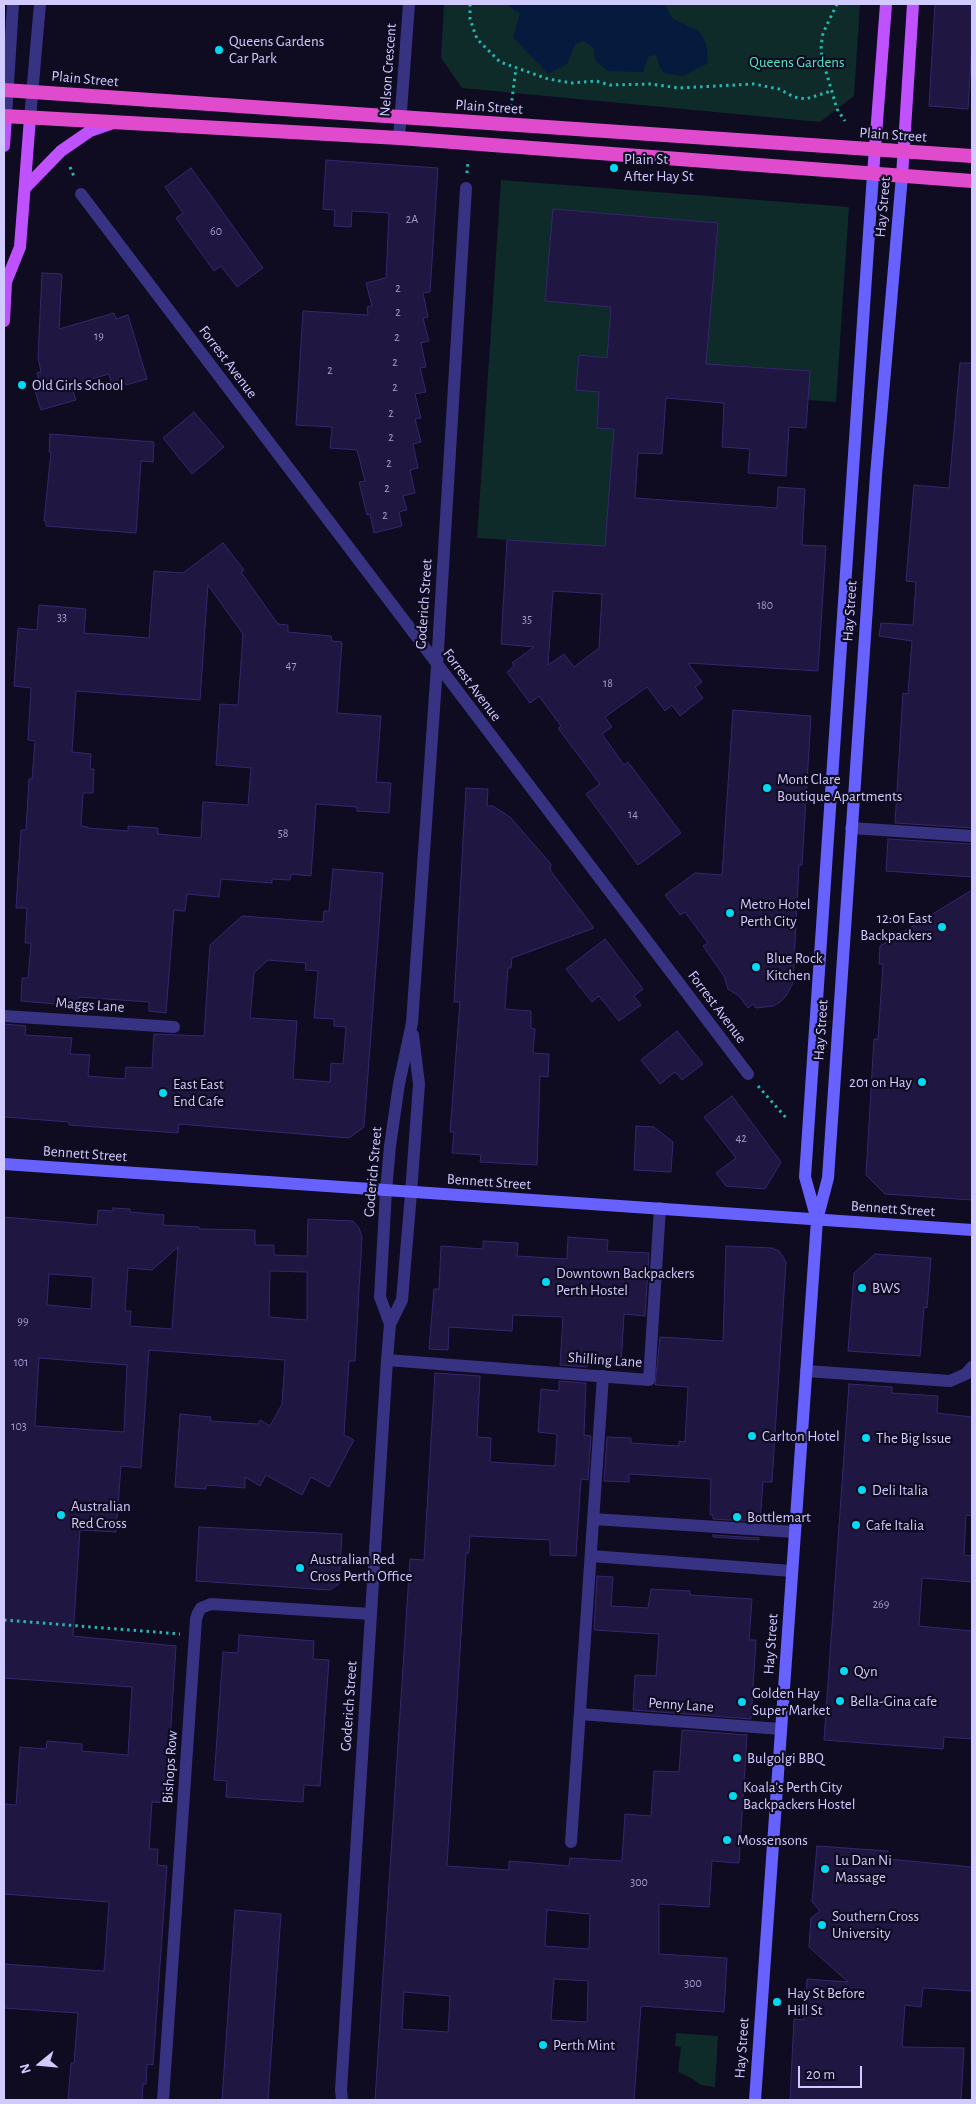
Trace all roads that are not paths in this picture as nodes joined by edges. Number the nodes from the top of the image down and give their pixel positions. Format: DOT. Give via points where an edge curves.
graph roads {
  1 [pos="13,4"];
  2 [pos="40,4"];
  3 [pos="409,4"];
  4 [pos="886,4"];
  5 [pos="913,4"];
  6 [pos="5,90"];
  7 [pos="32,91"];
  8 [pos="5,116"];
  9 [pos="401,117"];
  10 [pos="30,118"];
  11 [pos="116,122"];
  12 [pos="399,138"];
  13 [pos="4,146"];
  14 [pos="875,150"];
  15 [pos="904,152"];
  16 [pos="972,156"];
  17 [pos="872,174"];
  18 [pos="902,176"];
  19 [pos="972,181"];
  20 [pos="26,187"];
  21 [pos="466,188"];
  22 [pos="81,194"];
  23 [pos="5,278"];
  24 [pos="4,321"];
  25 [pos="437,666"];
  26 [pos="851,828"];
  27 [pos="972,836"];
  28 [pos="4,1016"];
  29 [pos="412,1023"];
  30 [pos="174,1027"];
  31 [pos="748,1074"];
  32 [pos="4,1164"];
  33 [pos="386,1191"];
  34 [pos="411,1192"];
  35 [pos="660,1208"];
  36 [pos="817,1220"];
  37 [pos="972,1230"];
  38 [pos="390,1324"];
  39 [pos="387,1360"];
  40 [pos="972,1367"];
  41 [pos="806,1371"];
  42 [pos="603,1376"];
  43 [pos="593,1519"];
  44 [pos="795,1532"];
  45 [pos="591,1556"];
  46 [pos="792,1571"];
  47 [pos="371,1614"];
  48 [pos="580,1714"];
  49 [pos="781,1729"];
  50 [pos="571,1842"];
  51 [pos="339,2097"];
  52 [pos="162,2100"];
  53 [pos="754,2100"];
  1 -- 6 [label="street"];
  2 -- 7 [label="street"];
  3 -- 9 [label="street, Nelson Crescent"];
  4 -- 14 [label="main road, Hay Street"];
  5 -- 15 [label="main road, Hay Street"];
  6 -- 7 [label="highway, Plain Street"];
  6 -- 8 [label="street"];
  7 -- 9 [label="highway, Plain Street"];
  7 -- 10 [label="street"];
  8 -- 10 [label="highway"];
  8 -- 13 [label="main road"];
  9 -- 12 [label="street, Nelson Crescent"];
  9 -- 14 [label="highway, Plain Street"];
  10 -- 11 [label="highway"];
  10 -- 20 [label="main road"];
  11 -- 12 [label="highway"];
  11 -- 20 [label="main road" via="90,131 61,151"];
  12 -- 17 [label="highway"];
  14 -- 15 [label="highway, Plain Street"];
  14 -- 17 [label="main road, Hay Street"];
  15 -- 16 [label="highway, Plain Street"];
  15 -- 18 [label="main road, Hay Street"];
  17 -- 18 [label="highway"];
  17 -- 36 [label="main road, Hay Street" via="805,1177"];
  18 -- 19 [label="highway"];
  18 -- 26 [label="main road, Hay Street"];
  20 -- 23 [label="main road" via="20,247"];
  21 -- 25 [label="street, Goderich Street"];
  22 -- 25 [label="street, Forrest Avenue"];
  23 -- 24 [label="main road"];
  25 -- 29 [label="street, Goderich Street"];
  25 -- 31 [label="street, Forrest Avenue"];
  26 -- 27 [label="street"];
  26 -- 36 [label="main road, Hay Street" via="828,1178"];
  28 -- 30 [label="street, Maggs Lane"];
  29 -- 33 [label="street, Goderich Street" via="394,1120"];
  29 -- 34 [label="street, Goderich Street" via="418,1084"];
  32 -- 33 [label="main road, Bennett Street"];
  33 -- 34 [label="main road, Bennett Street"];
  33 -- 38 [label="street, Goderich Street" via="380,1297"];
  34 -- 35 [label="main road, Bennett Street"];
  34 -- 38 [label="street, Goderich Street" via="402,1300"];
  35 -- 36 [label="main road, Bennett Street"];
  35 -- 42 [label="street, Shilling Lane" via="649,1380"];
  36 -- 37 [label="main road, Bennett Street"];
  36 -- 41 [label="main road, Hay Street"];
  38 -- 39 [label="street, Goderich Street"];
  39 -- 42 [label="street, Shilling Lane"];
  39 -- 47 [label="street, Goderich Street"];
  40 -- 41 [label="street" via="966,1374 950,1381"];
  41 -- 44 [label="main road, Hay Street"];
  42 -- 43 [label="street"];
  43 -- 44 [label="street"];
  43 -- 45 [label="street"];
  44 -- 46 [label="main road, Hay Street"];
  45 -- 46 [label="street"];
  45 -- 48 [label="street"];
  46 -- 49 [label="main road, Hay Street"];
  47 -- 51 [label="street, Goderich Street"];
  47 -- 52 [label="street, Bishops Row" via="211,1604 198,1613"];
  48 -- 49 [label="street, Penny Lane"];
  48 -- 50 [label="street"];
  49 -- 53 [label="main road, Hay Street"];
}
